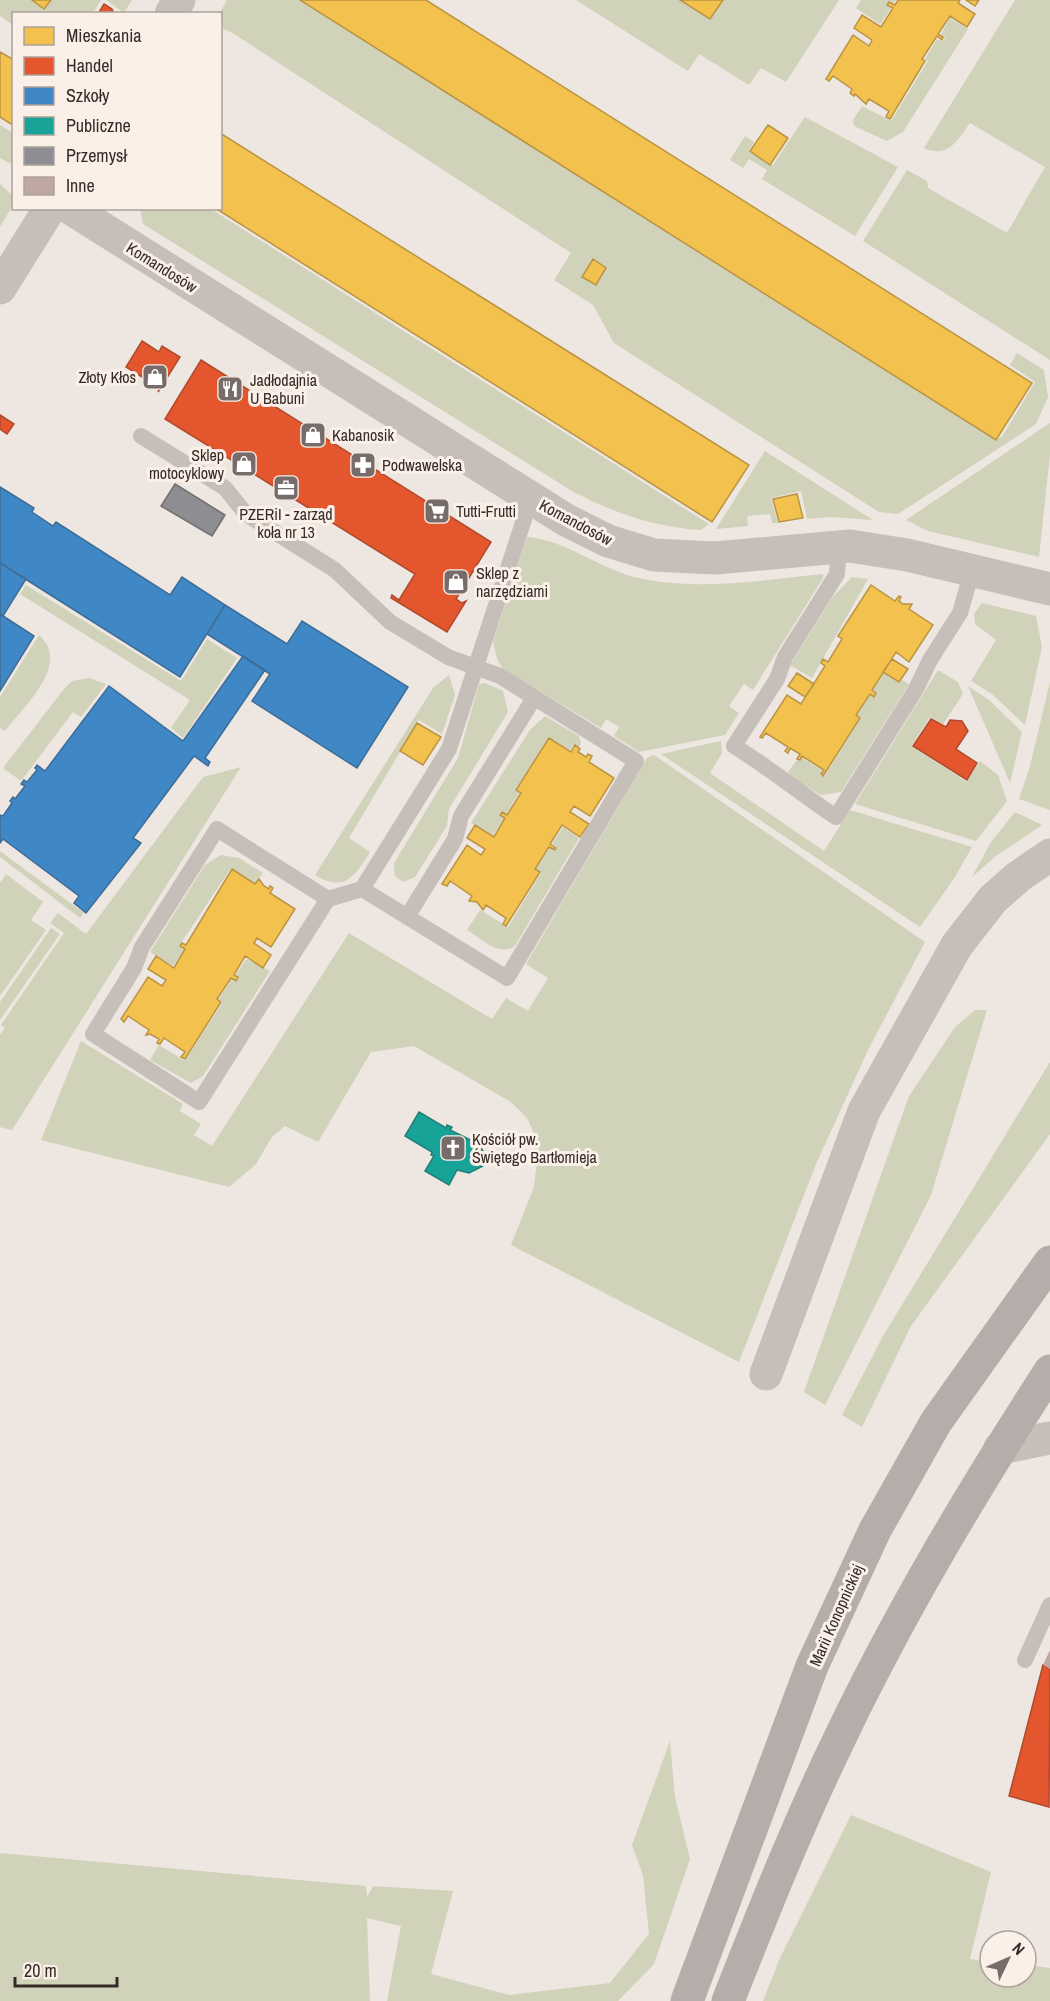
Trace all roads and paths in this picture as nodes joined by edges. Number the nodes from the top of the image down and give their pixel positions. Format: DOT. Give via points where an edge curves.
graph roads {
  1 [pos="49,210"];
  2 [pos="73,210"];
  3 [pos="0,288"];
  4 [pos="141,436"];
  5 [pos="531,498"];
  6 [pos="839,546"];
  7 [pos="972,571"];
  8 [pos="1050,589"];
  9 [pos="474,667"];
  10 [pos="534,698"];
  11 [pos="1050,855"];
  12 [pos="362,890"];
  13 [pos="328,899"];
  14 [pos="407,917"];
  15 [pos="1050,1262"];
  16 [pos="1050,1371"];
  17 [pos="766,1374"];
  18 [pos="1050,1437"];
  19 [pos="1000,1448"];
  20 [pos="1050,1605"];
  21 [pos="1025,1660"];
  22 [pos="687,2001"];
  23 [pos="728,2001"];
  1 -- 3 [label="street"];
  2 -- 5 [label="street, Komandosów"];
  4 -- 9 [label="lane" via="225,488 246,514 335,570 390,622 430,648"];
  5 -- 6 [label="street, Komandosów" via="608,541 654,555 715,558"];
  5 -- 9 [label="lane"];
  6 -- 7 [label="street, Komandosów" via="879,550"];
  6 -- 7 [label="lane" via="837,574 734,746 774,770 787,785 836,817 960,613"];
  7 -- 8 [label="street, Komandosów"];
  9 -- 10 [label="lane" via="500,676"];
  9 -- 12 [label="lane" via="446,755"];
  10 -- 14 [label="lane" via="461,816 456,838"];
  10 -- 14 [label="lane" via="636,761 507,978"];
  11 -- 17 [label="street" via="993,899 957,945 864,1111"];
  12 -- 13 [label="lane"];
  12 -- 14 [label="lane"];
  13 -- 13 [label="lane" via="199,1102 93,1034 134,968 142,947 217,829"];
  15 -- 22 [label="main road, Marii Konopnickiej" via="936,1422 875,1530 812,1666"];
  16 -- 19 [label="main road"];
  18 -- 19 [label="street"];
  19 -- 23 [label="main road" via="908,1605 837,1743"];
  20 -- 21 [label="lane"];
}
